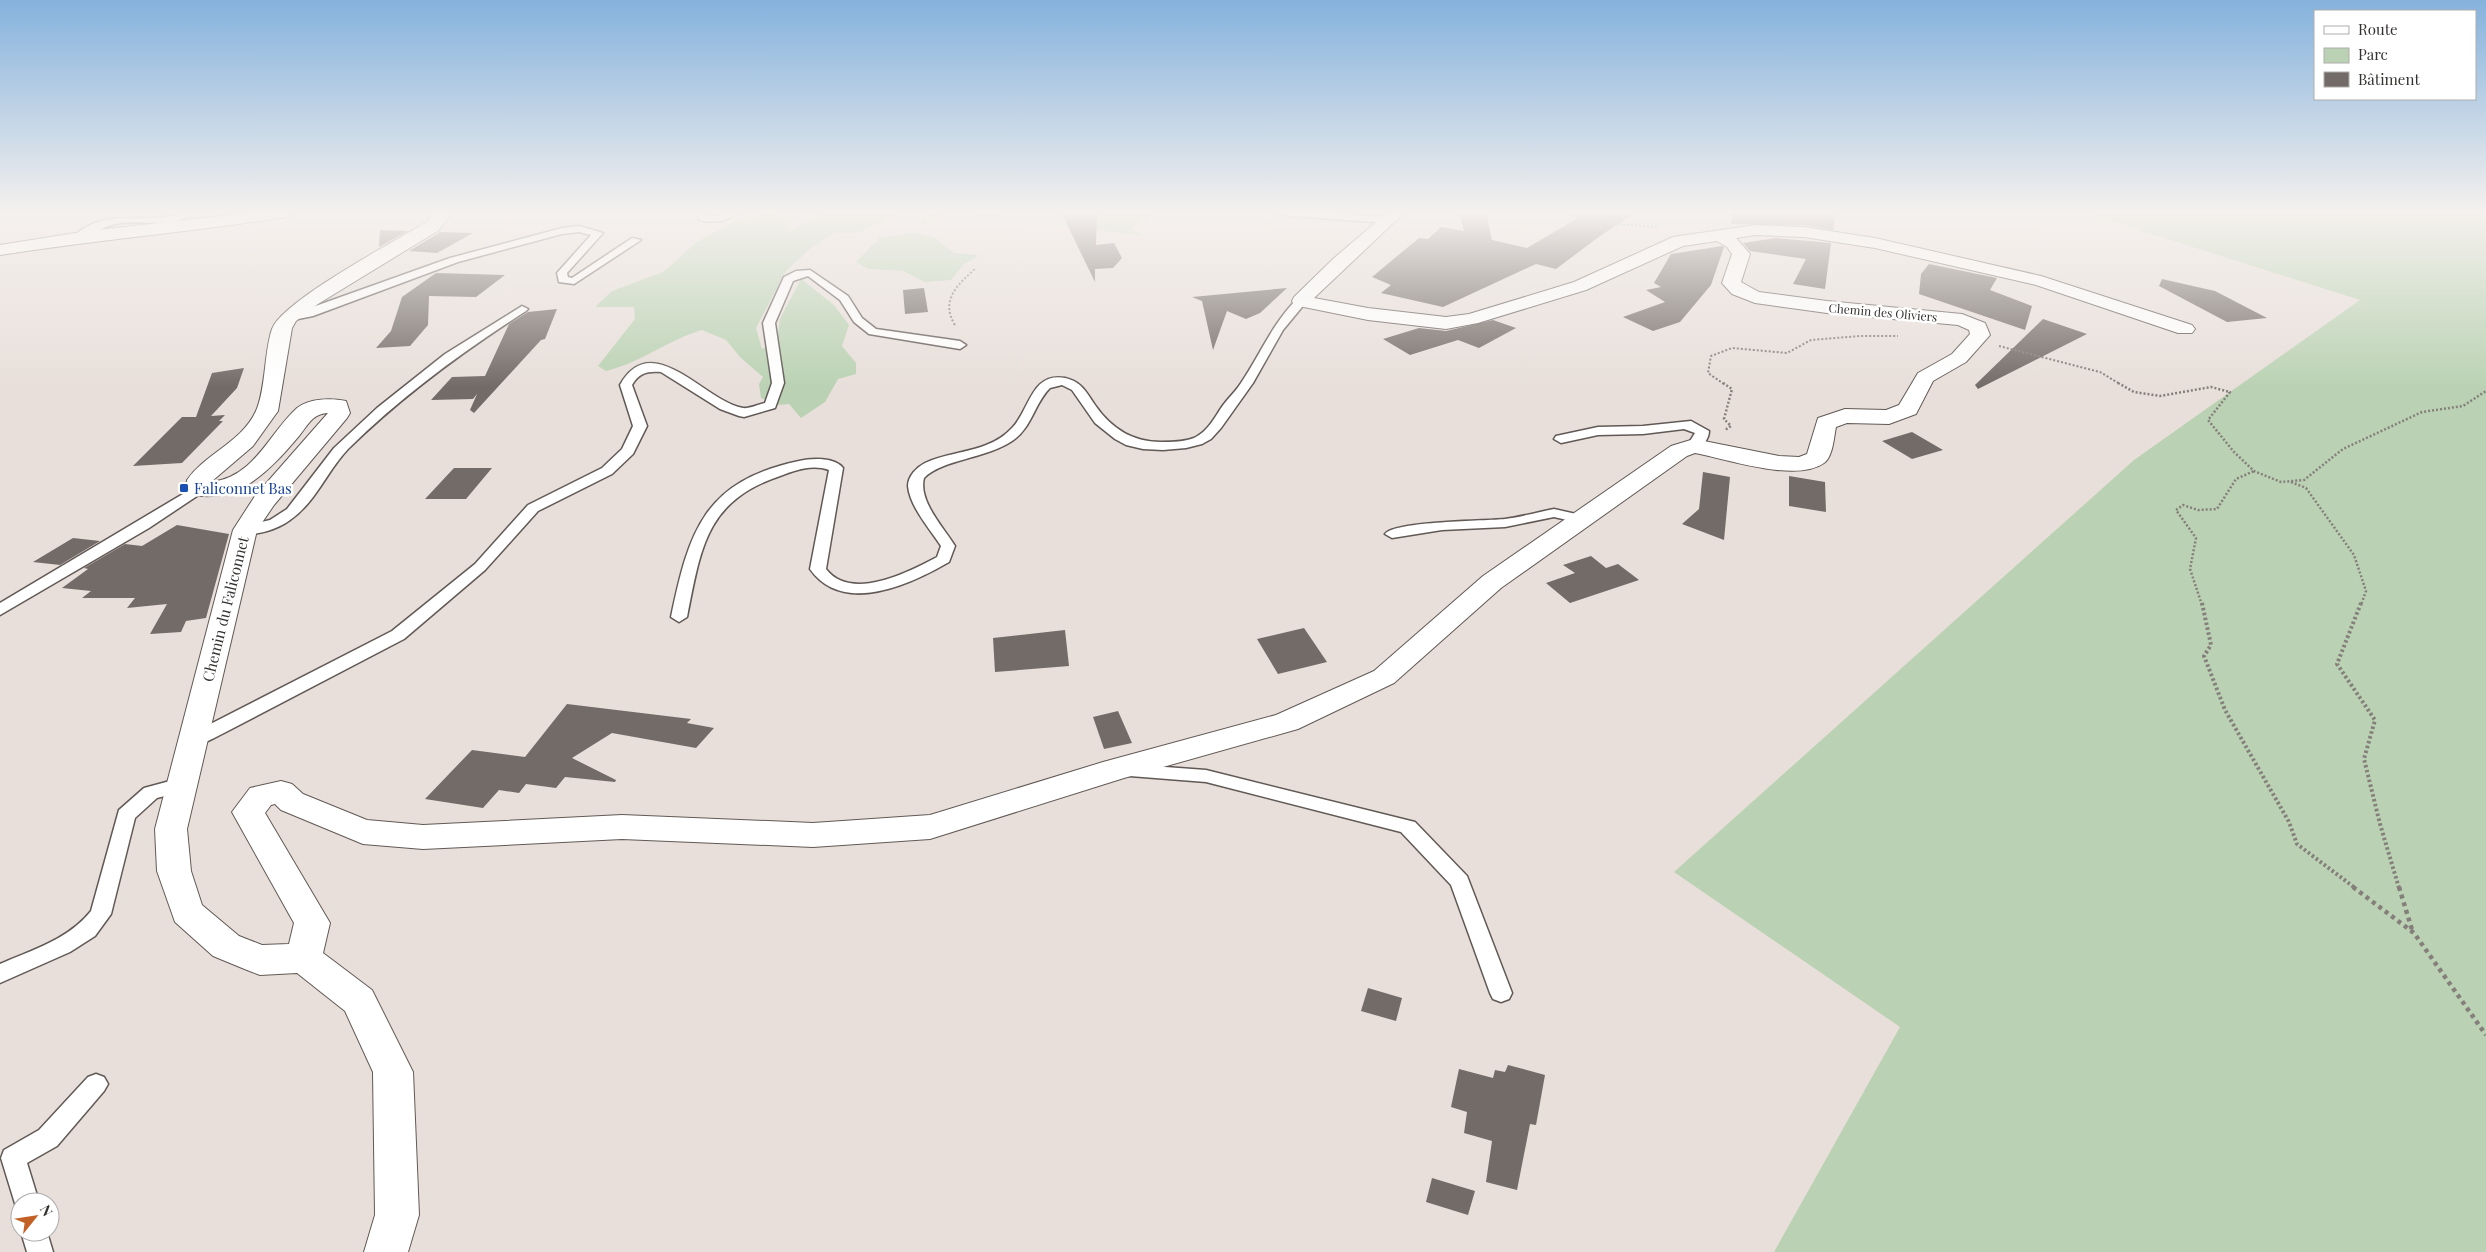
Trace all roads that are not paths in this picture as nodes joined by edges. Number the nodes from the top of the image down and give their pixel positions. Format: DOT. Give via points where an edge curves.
graph roads {
  1 [pos="360,270"];
  2 [pos="426,270"];
  3 [pos="564,270"];
  4 [pos="590,270"];
  5 [pos="1332,270"];
  6 [pos="1614,270"];
  7 [pos="1735,270"];
  8 [pos="1995,270"];
  9 [pos="1301,301"];
  10 [pos="522,309"];
  11 [pos="288,318"];
  12 [pos="2185,329"];
  13 [pos="960,345"];
  14 [pos="1562,439"];
  15 [pos="1701,447"];
  16 [pos="198,489"];
  17 [pos="1588,514"];
  18 [pos="245,530"];
  19 [pos="1392,534"];
  20 [pos="0,610"];
  21 [pos="679,617"];
  22 [pos="191,741"];
  23 [pos="1114,770"];
  24 [pos="181,785"];
  25 [pos="304,958"];
  26 [pos="0,974"];
  27 [pos="1501,994"];
  28 [pos="96,1084"];
  29 [pos="23,1192"];
  30 [pos="386,1252"];
  1 -- 11 [label="street"];
  2 -- 11 [label="lane" via="309,314"];
  3 -- 4 [label="lane" via="563,280 574,281"];
  5 -- 9 [label="street"];
  6 -- 9 [label="street" via="1580,286 1471,320 1436,322 1368,314"];
  7 -- 15 [label="street, Chemin des Oliviers" via="1731,283 1738,290 1755,297 1827,308 1962,320 1978,327 1980,335 1959,358 1925,377 1908,409 1889,416 1845,416 1826,423 1817,458 1802,464 1779,463"];
  8 -- 12 [label="street" via="2041,281"];
  9 -- 21 [label="lane" via="1286,314 1246,384 1216,427 1203,439 1189,444 1145,447 1127,442 1089,409 1077,387 1058,381 1048,383 1038,391 1018,430 997,444 920,472 915,481 916,494 948,546 944,559 898,583 863,588 843,586 827,580 818,569 836,468 810,463 791,467 733,492 713,510 705,525 687,577"];
  10 -- 18 [label="lane" via="428,371 380,412 338,452 295,510 284,519 269,526"];
  11 -- 16 [label="street" via="282,328 267,411 245,441 199,480"];
  13 -- 22 [label="lane" via="873,332 858,320 844,298 810,273 788,279 769,323 778,383 771,405 744,413 725,406 664,369 648,367 632,374 626,385 640,426 628,451 607,471 533,508 480,567 398,636"];
  14 -- 15 [label="lane" via="1598,431 1691,425 1702,431"];
  15 -- 17 [label="street" via="1679,451"];
  16 -- 18 [label="street, Chemin du Faliconnet" via="232,486 275,451 306,412 324,406 338,406 339,413 264,501"];
  16 -- 20 [label="lane" via="144,525"];
  17 -- 19 [label="lane" via="1554,513 1506,523 1442,526"];
  17 -- 23 [label="street" via="1492,582 1384,677 1288,722"];
  18 -- 22 [label="street, Chemin du Faliconnet"];
  22 -- 24 [label="street, Chemin du Faliconnet"];
  23 -- 25 [label="street" via="930,827 813,835 622,827 423,837 363,832 292,802 281,792 261,796 248,812 312,923"];
  23 -- 27 [label="lane" via="1206,776 1408,826 1460,881"];
  24 -- 25 [label="street, Chemin du Faliconnet" via="171,829 174,871 187,912 226,946 260,960"];
  24 -- 26 [label="lane" via="150,793 126,815 100,914 88,930 62,946"];
  25 -- 30 [label="street" via="358,1001 393,1072 397,1215"];
  28 -- 29 [label="lane" via="48,1138 13,1158"];
}
